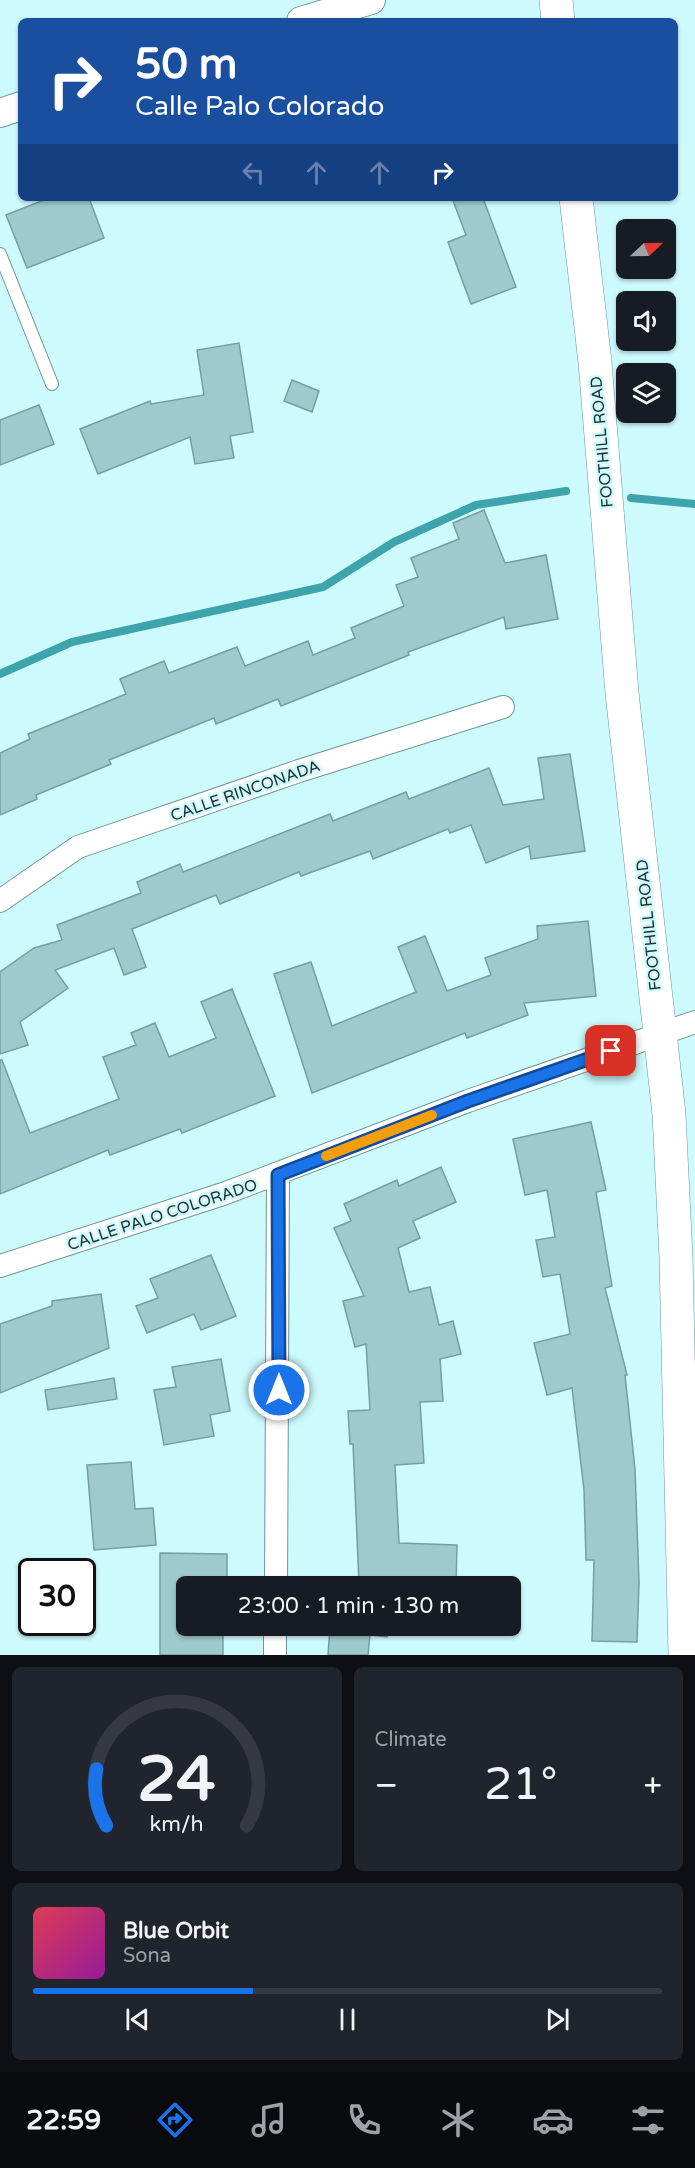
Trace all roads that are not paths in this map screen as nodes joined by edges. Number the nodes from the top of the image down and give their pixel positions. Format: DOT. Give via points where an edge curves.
graph roads {
  1 [pos="371,0"];
  2 [pos="556,0"];
  3 [pos="312,18"];
  4 [pos="558,18"];
  5 [pos="18,107"];
  6 [pos="0,113"];
  7 [pos="576,201"];
  8 [pos="0,254"];
  9 [pos="52,384"];
  10 [pos="503,707"];
  11 [pos="0,901"];
  12 [pos="695,1022"];
  13 [pos="661,1034"];
  14 [pos="278,1175"];
  15 [pos="0,1266"];
  16 [pos="276,1576"];
  17 [pos="275,1636"];
  18 [pos="275,1655"];
  19 [pos="685,1655"];
  1 -- 3 [label="street"];
  2 -- 4 [label="main road"];
  5 -- 6 [label="street"];
  7 -- 13 [label="main road, FOOTHILL ROAD" via="595,362 622,693"];
  8 -- 9 [label="lane"];
  10 -- 11 [label="street, CALLE RINCONADA" via="299,771 78,848"];
  12 -- 13 [label="street, CALLE PALO COLORADO"];
  13 -- 14 [label="street, CALLE PALO COLORADO" via="468,1101"];
  13 -- 19 [label="main road, FOOTHILL ROAD" via="674,1179"];
  14 -- 15 [label="street, CALLE PALO COLORADO"];
  14 -- 16 [label="street"];
  17 -- 18 [label="street"];
}
